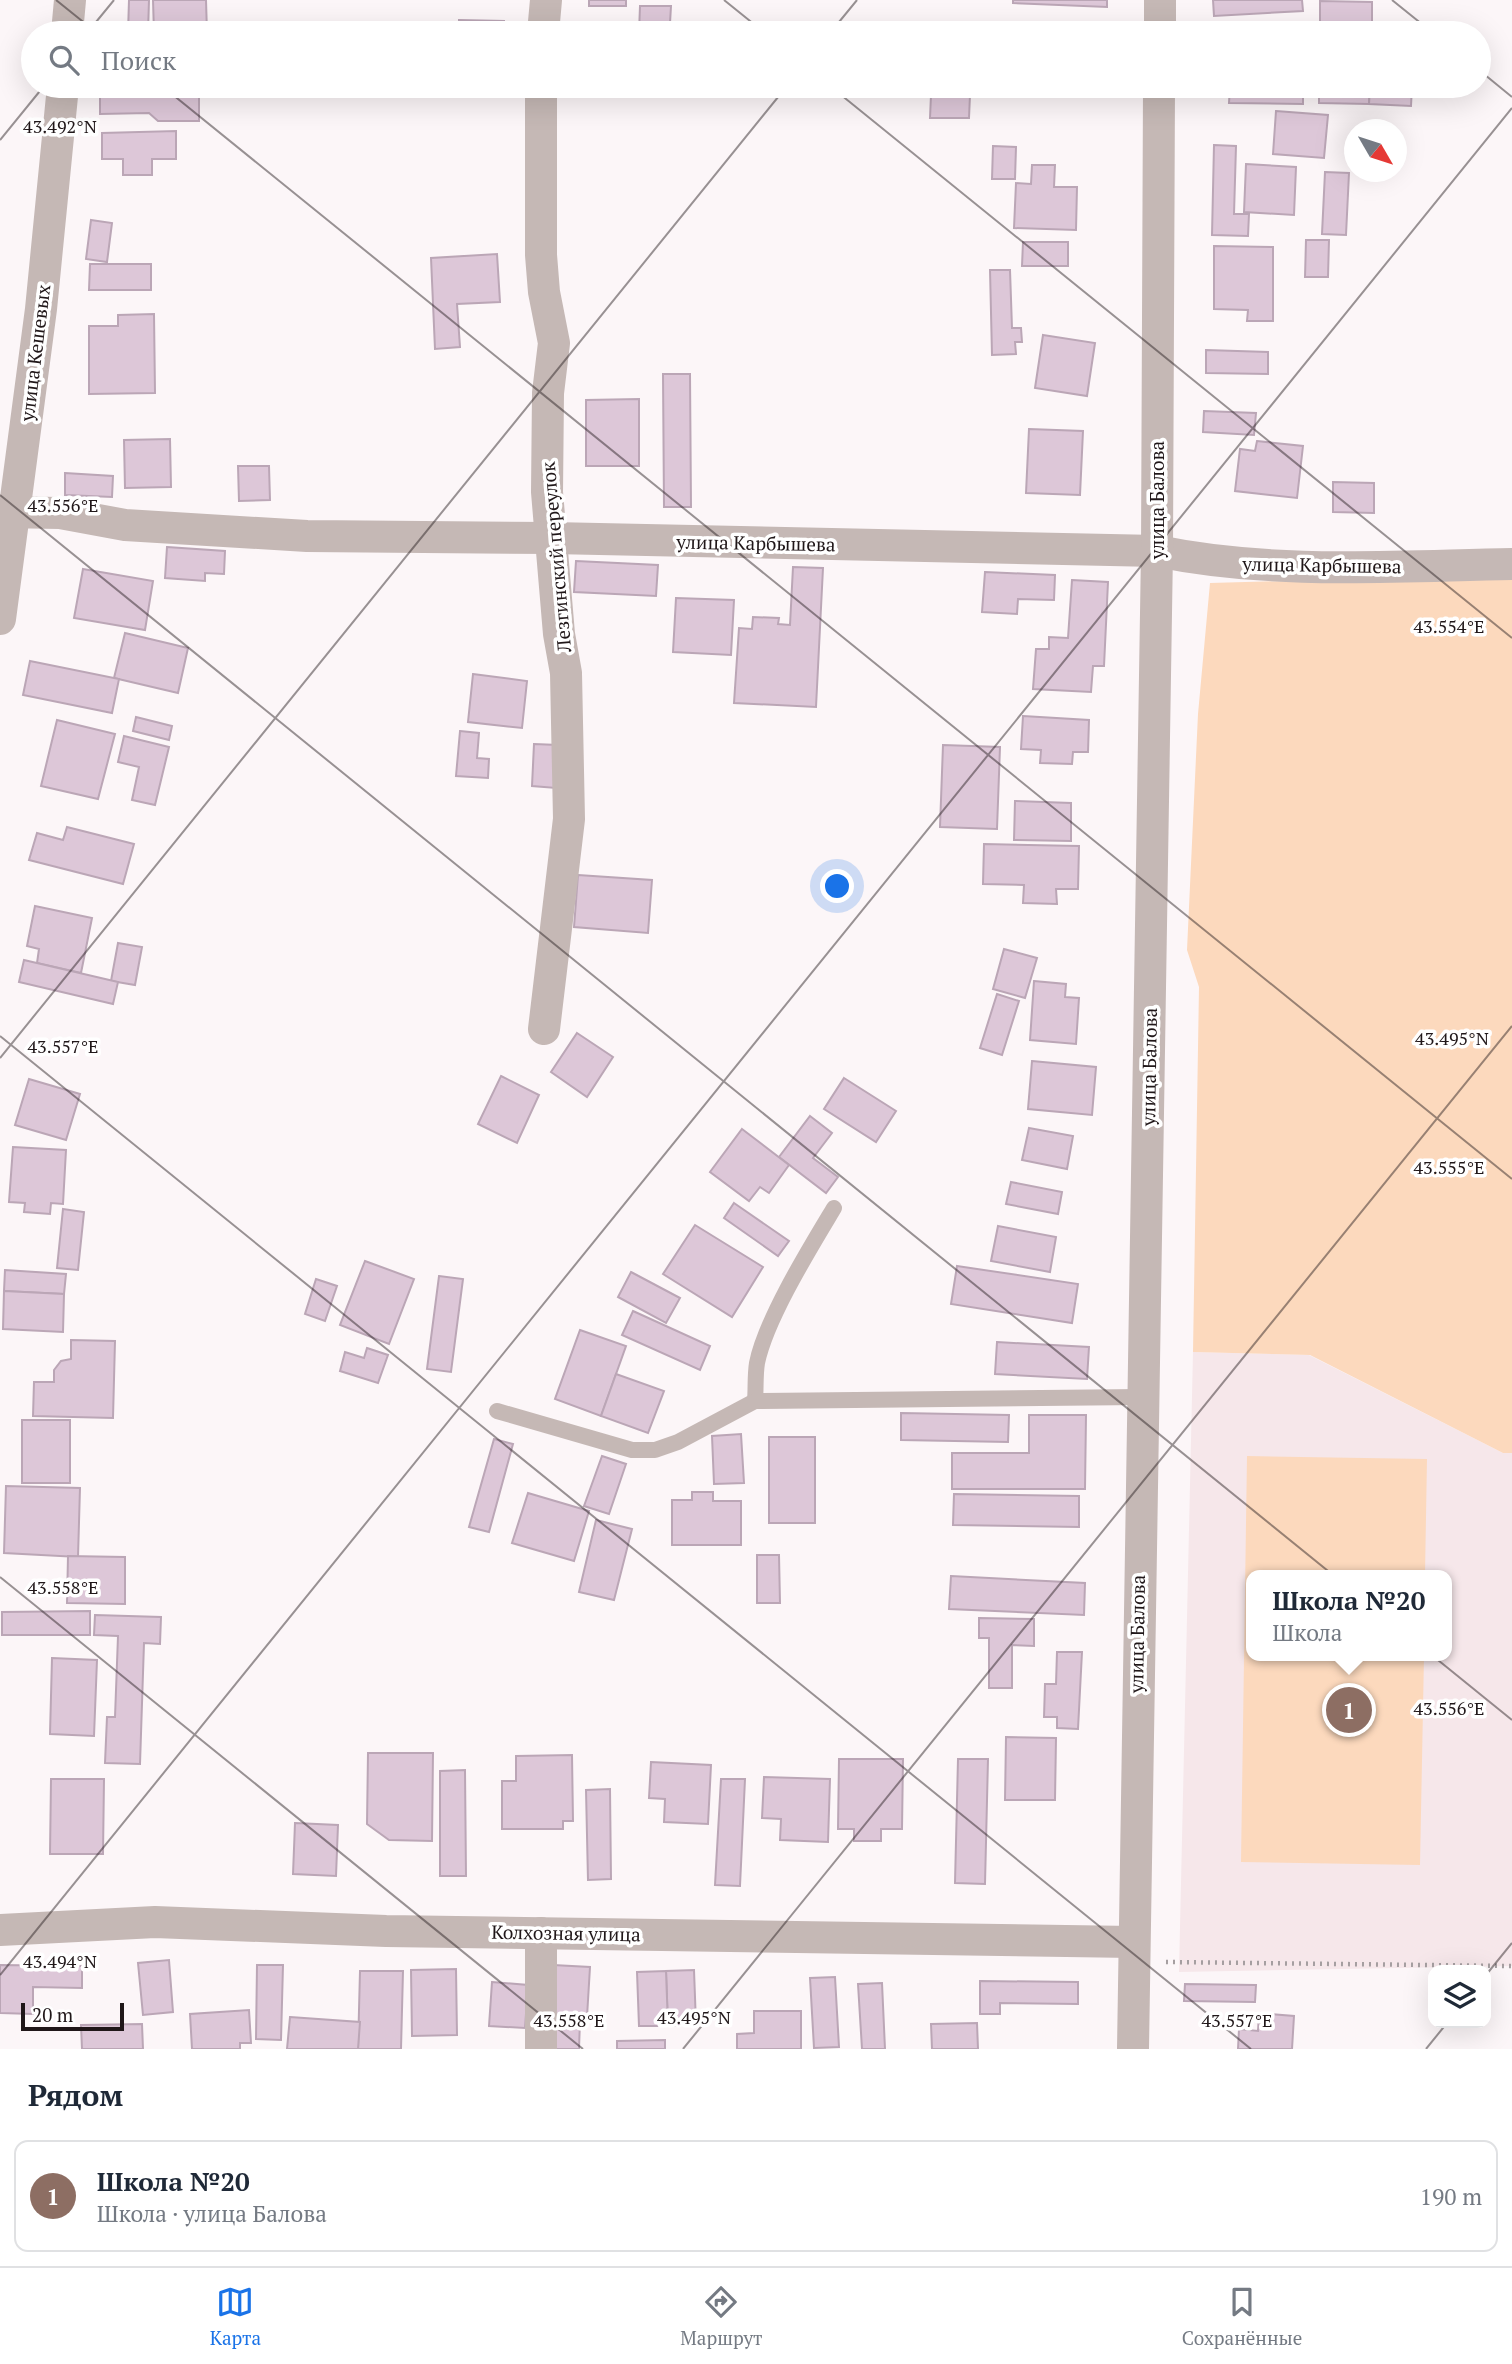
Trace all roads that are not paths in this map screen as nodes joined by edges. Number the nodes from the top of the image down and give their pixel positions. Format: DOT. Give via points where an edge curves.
graph roads {
  1 [pos="70,0"];
  2 [pos="546,0"];
  3 [pos="1160,0"];
  4 [pos="68,21"];
  5 [pos="544,21"];
  6 [pos="1160,21"];
  7 [pos="61,98"];
  8 [pos="541,98"];
  9 [pos="1159,98"];
  10 [pos="8,512"];
  11 [pos="552,538"];
  12 [pos="1157,551"];
  13 [pos="1512,564"];
  14 [pos="0,619"];
  15 [pos="544,1029"];
  16 [pos="834,1208"];
  17 [pos="1141,1396"];
  18 [pos="755,1401"];
  19 [pos="497,1411"];
  20 [pos="0,1930"];
  21 [pos="541,1933"];
  22 [pos="1133,1952"];
  23 [pos="541,2049"];
  24 [pos="1133,2049"];
  1 -- 4 [label="street"];
  2 -- 5 [label="street"];
  3 -- 6 [label="street"];
  7 -- 10 [label="street, улица Кешевых"];
  8 -- 11 [label="street, Лезгинский переулок" via="541,255 554,343 547,426"];
  9 -- 12 [label="street, улица Балова"];
  10 -- 11 [label="street, улица Карбышева" via="60,513 125,525 307,536"];
  10 -- 14 [label="street, улица Кешевых"];
  11 -- 12 [label="street, улица Карбышева"];
  11 -- 15 [label="street, Лезгинский переулок" via="566,673 569,819"];
  12 -- 13 [label="street, улица Карбышева" via="1208,562 1277,566"];
  12 -- 17 [label="street, улица Балова"];
  16 -- 18 [label="lane" via="803,1258 767,1336 757,1363"];
  17 -- 18 [label="lane"];
  17 -- 22 [label="street, улица Балова"];
  18 -- 19 [label="lane" via="698,1433 654,1450 632,1450"];
  20 -- 21 [label="street, Колхозная улица" via="155,1922"];
  21 -- 22 [label="street, Колхозная улица"];
  21 -- 23 [label="street"];
  22 -- 24 [label="street, улица Балова"];
}
